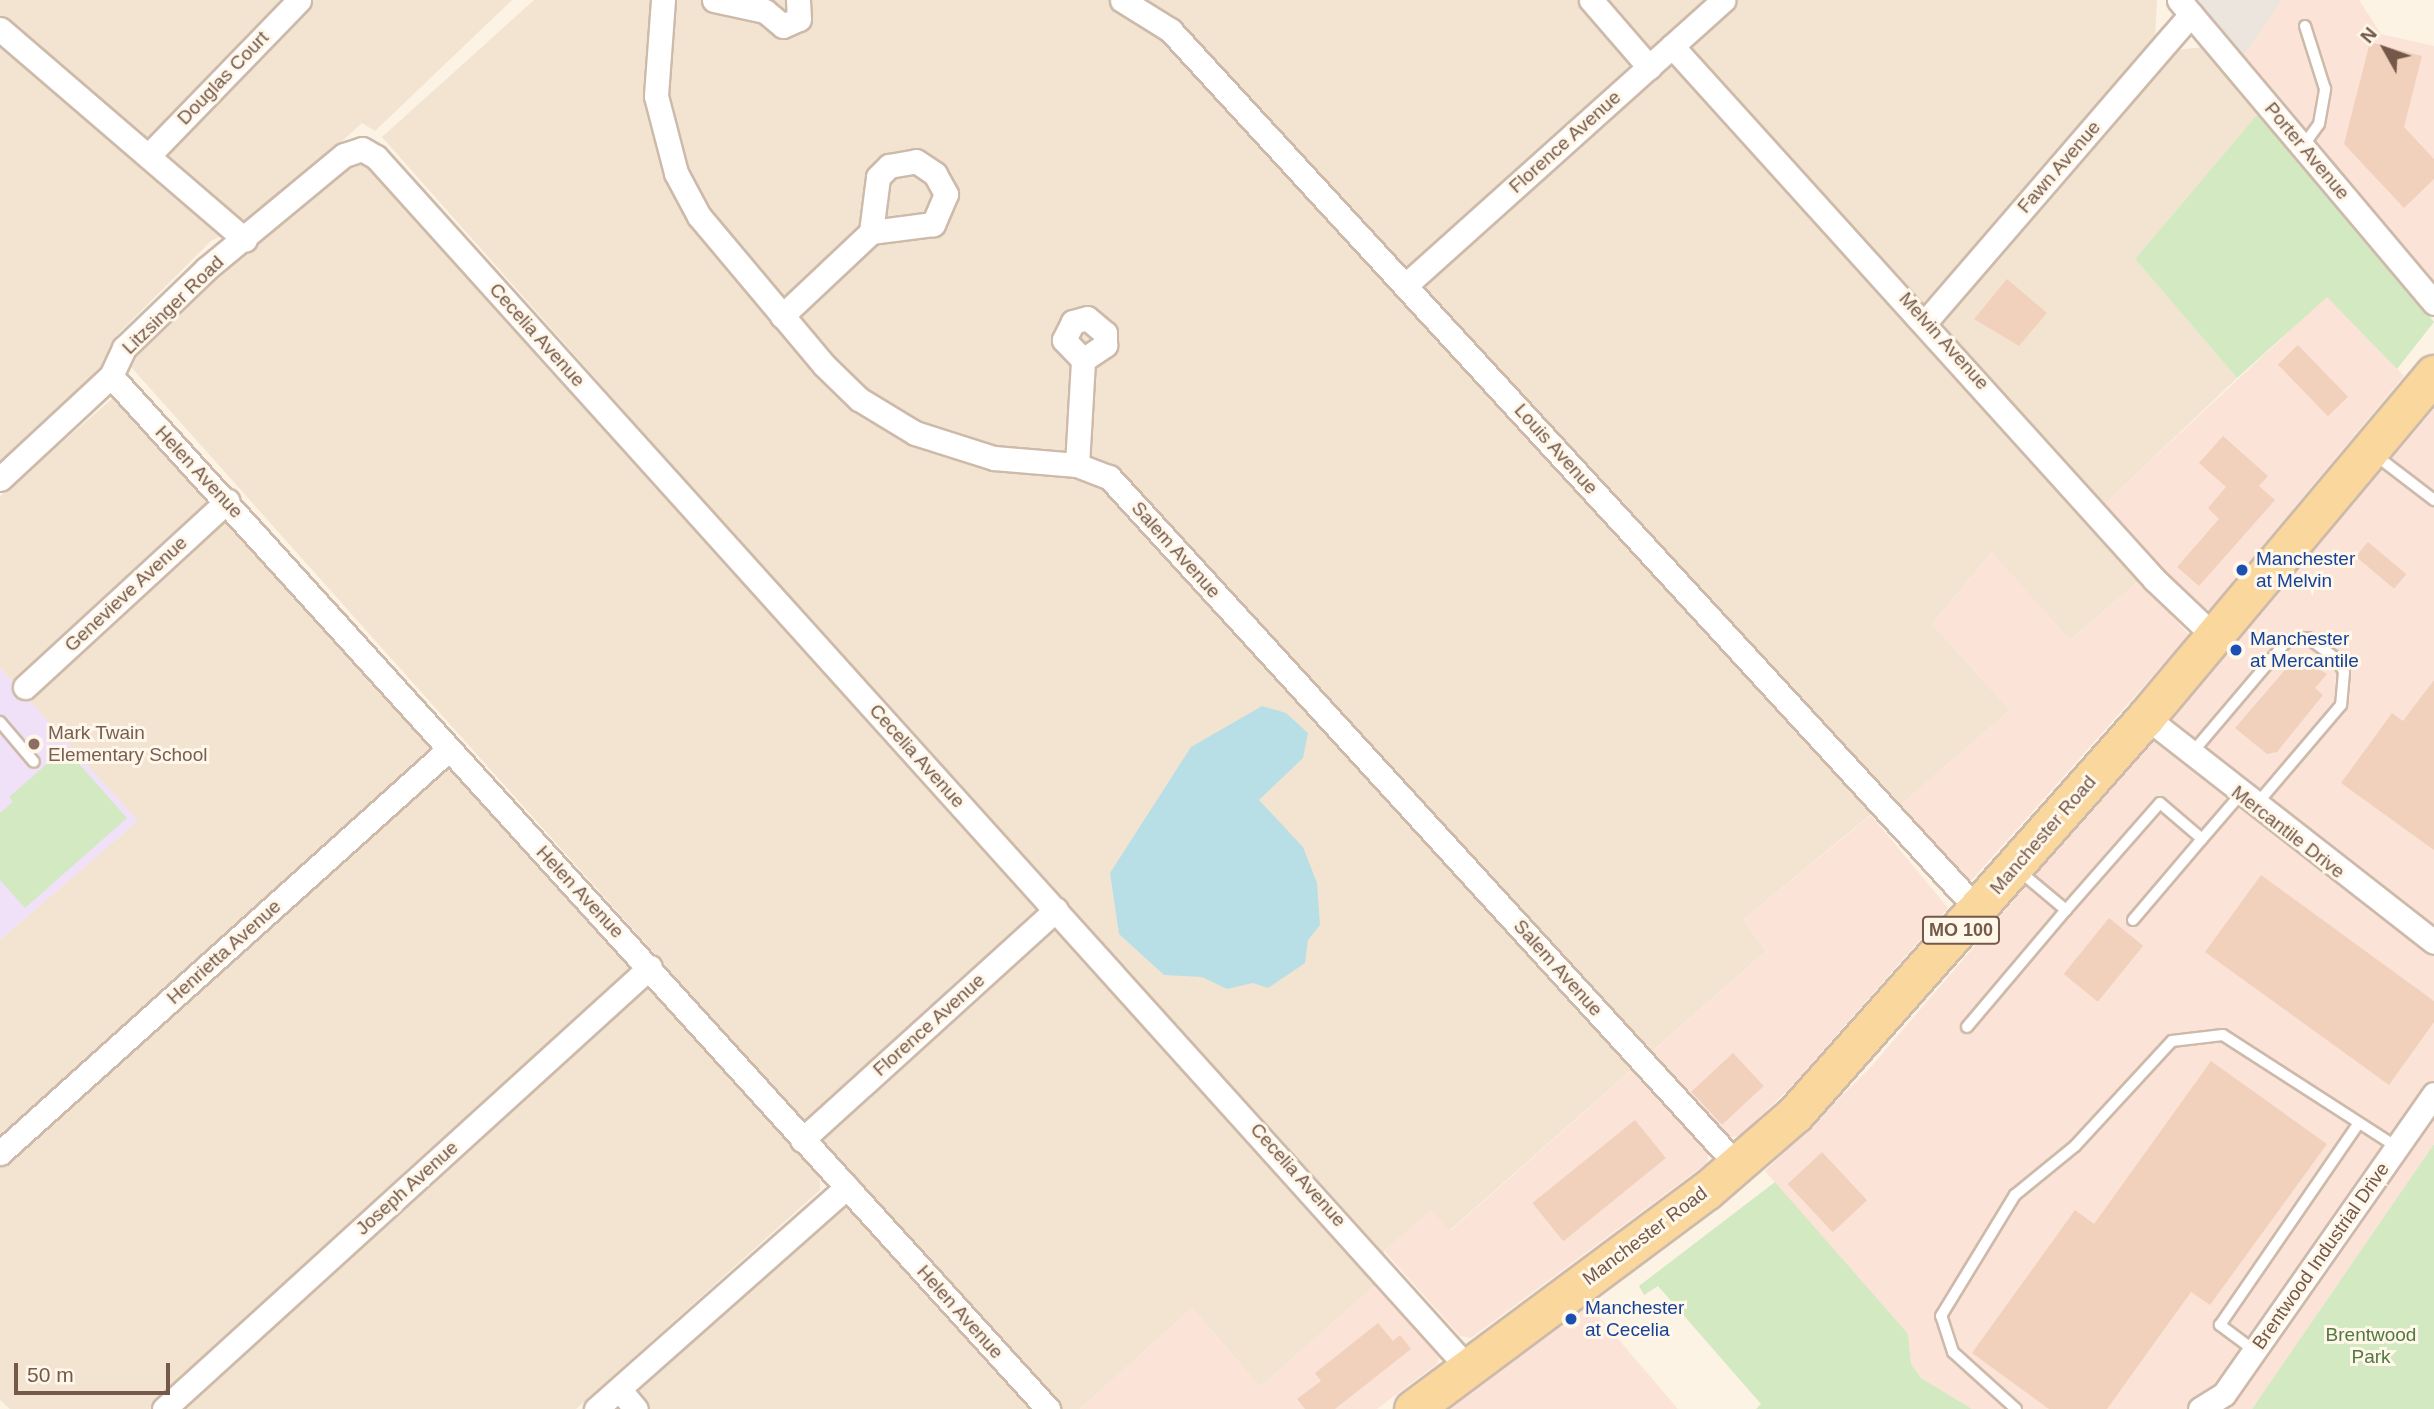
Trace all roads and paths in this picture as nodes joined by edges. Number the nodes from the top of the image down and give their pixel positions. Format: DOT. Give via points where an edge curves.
graph roads {
  1 [pos="299,0"];
  2 [pos="663,0"];
  3 [pos="714,0"];
  4 [pos="798,0"];
  5 [pos="1122,0"];
  6 [pos="1591,0"];
  7 [pos="1723,0"];
  8 [pos="768,5"];
  9 [pos="2185,7"];
  10 [pos="2305,26"];
  11 [pos="0,29"];
  12 [pos="1672,46"];
  13 [pos="1649,67"];
  14 [pos="2303,146"];
  15 [pos="362,149"];
  16 [pos="148,156"];
  17 [pos="871,232"];
  18 [pos="245,240"];
  19 [pos="1407,284"];
  20 [pos="2434,303"];
  21 [pos="782,316"];
  22 [pos="1927,320"];
  23 [pos="1083,360"];
  24 [pos="111,376"];
  25 [pos="2431,386"];
  26 [pos="2372,453"];
  27 [pos="1077,465"];
  28 [pos="0,479"];
  29 [pos="2434,500"];
  30 [pos="227,502"];
  31 [pos="2215,637"];
  32 [pos="24,687"];
  33 [pos="2146,718"];
  34 [pos="0,722"];
  35 [pos="447,751"];
  36 [pos="2190,755"];
  37 [pos="34,762"];
  38 [pos="2247,801"];
  39 [pos="2202,839"];
  40 [pos="2015,867"];
  41 [pos="1056,910"];
  42 [pos="1978,910"];
  43 [pos="2066,910"];
  44 [pos="2133,920"];
  45 [pos="2434,942"];
  46 [pos="650,967"];
  47 [pos="1967,1027"];
  48 [pos="2434,1094"];
  49 [pos="2359,1123"];
  50 [pos="802,1140"];
  51 [pos="2397,1147"];
  52 [pos="0,1153"];
  53 [pos="1738,1166"];
  54 [pos="847,1187"];
  55 [pos="2255,1351"];
  56 [pos="1468,1368"];
  57 [pos="619,1389"];
  58 [pos="164,1409"];
  59 [pos="596,1409"];
  60 [pos="636,1409"];
  61 [pos="1048,1409"];
  62 [pos="1413,1409"];
  63 [pos="2016,1409"];
  64 [pos="2200,1409"];
  1 -- 16 [label="street, Douglas Court"];
  2 -- 21 [label="street, Salem Avenue" via="655,69 666,149 699,216"];
  3 -- 8 [label="street"];
  4 -- 8 [label="street" via="799,19 783,26"];
  5 -- 19 [label="street, Louis Avenue" via="1170,30"];
  6 -- 13 [label="street"];
  7 -- 12 [label="street, Florence Avenue"];
  9 -- 14 [label="street, Porter Avenue"];
  9 -- 22 [label="street, Fawn Avenue"];
  10 -- 14 [label="lane" via="2325,89 2319,124"];
  11 -- 16 [label="street"];
  12 -- 13 [label="street, Florence Avenue"];
  12 -- 22 [label="street, Melvin Avenue"];
  13 -- 19 [label="street, Florence Avenue"];
  14 -- 20 [label="street, Porter Avenue"];
  15 -- 18 [label="street, Litzsinger Road" via="344,155"];
  15 -- 41 [label="street, Cecelia Avenue" via="376,157"];
  16 -- 18 [label="street"];
  17 -- 21 [label="street"];
  18 -- 24 [label="street, Litzsinger Road" via="124,348"];
  19 -- 42 [label="street, Louis Avenue"];
  21 -- 27 [label="street, Salem Avenue" via="859,399 915,433 995,458"];
  22 -- 31 [label="street, Melvin Avenue" via="2155,580"];
  23 -- 27 [label="street"];
  24 -- 28 [label="street, Litzsinger Road"];
  24 -- 30 [label="street, Helen Avenue"];
  25 -- 26 [label="main road, Manchester Road / MO 100"];
  26 -- 29 [label="lane"];
  26 -- 31 [label="main road, Manchester Road / MO 100"];
  27 -- 53 [label="street, Salem Avenue" via="1109,477"];
  30 -- 32 [label="street, Genevieve Avenue"];
  30 -- 35 [label="street, Helen Avenue"];
  31 -- 33 [label="main road, Manchester Road / MO 100"];
  33 -- 36 [label="street, Mercantile Drive"];
  33 -- 40 [label="main road, Manchester Road / MO 100"];
  34 -- 37 [label="lane"];
  35 -- 46 [label="street, Helen Avenue"];
  35 -- 52 [label="street, Henrietta Avenue"];
  36 -- 38 [label="street, Mercantile Drive"];
  36 -- 38 [label="lane" via="2287,641 2308,638 2336,658 2344,672 2341,705"];
  38 -- 39 [label="lane"];
  38 -- 45 [label="street, Mercantile Drive"];
  39 -- 43 [label="lane" via="2160,803"];
  39 -- 44 [label="lane"];
  40 -- 42 [label="main road, Manchester Road / MO 100"];
  40 -- 43 [label="lane"];
  41 -- 50 [label="street, Florence Avenue"];
  41 -- 56 [label="street, Cecelia Avenue"];
  42 -- 53 [label="main road, Manchester Road / MO 100" via="1835,1074"];
  43 -- 47 [label="lane"];
  46 -- 50 [label="street, Helen Avenue"];
  46 -- 58 [label="street, Joseph Avenue"];
  48 -- 51 [label="street, Brentwood Industrial Drive"];
  49 -- 51 [label="lane"];
  49 -- 55 [label="lane" via="2220,1325"];
  49 -- 63 [label="lane" via="2223,1035 2172,1041 2075,1146 2015,1195 1941,1316 1953,1352"];
  50 -- 54 [label="street, Helen Avenue"];
  51 -- 55 [label="street, Brentwood Industrial Drive"];
  53 -- 56 [label="main road, Manchester Road / MO 100"];
  54 -- 57 [label="street"];
  54 -- 61 [label="street, Helen Avenue"];
  55 -- 64 [label="street, Brentwood Industrial Drive" via="2224,1394"];
  56 -- 62 [label="main road, Manchester Road / MO 100"];
  57 -- 59 [label="street"];
  57 -- 60 [label="street"];
}
